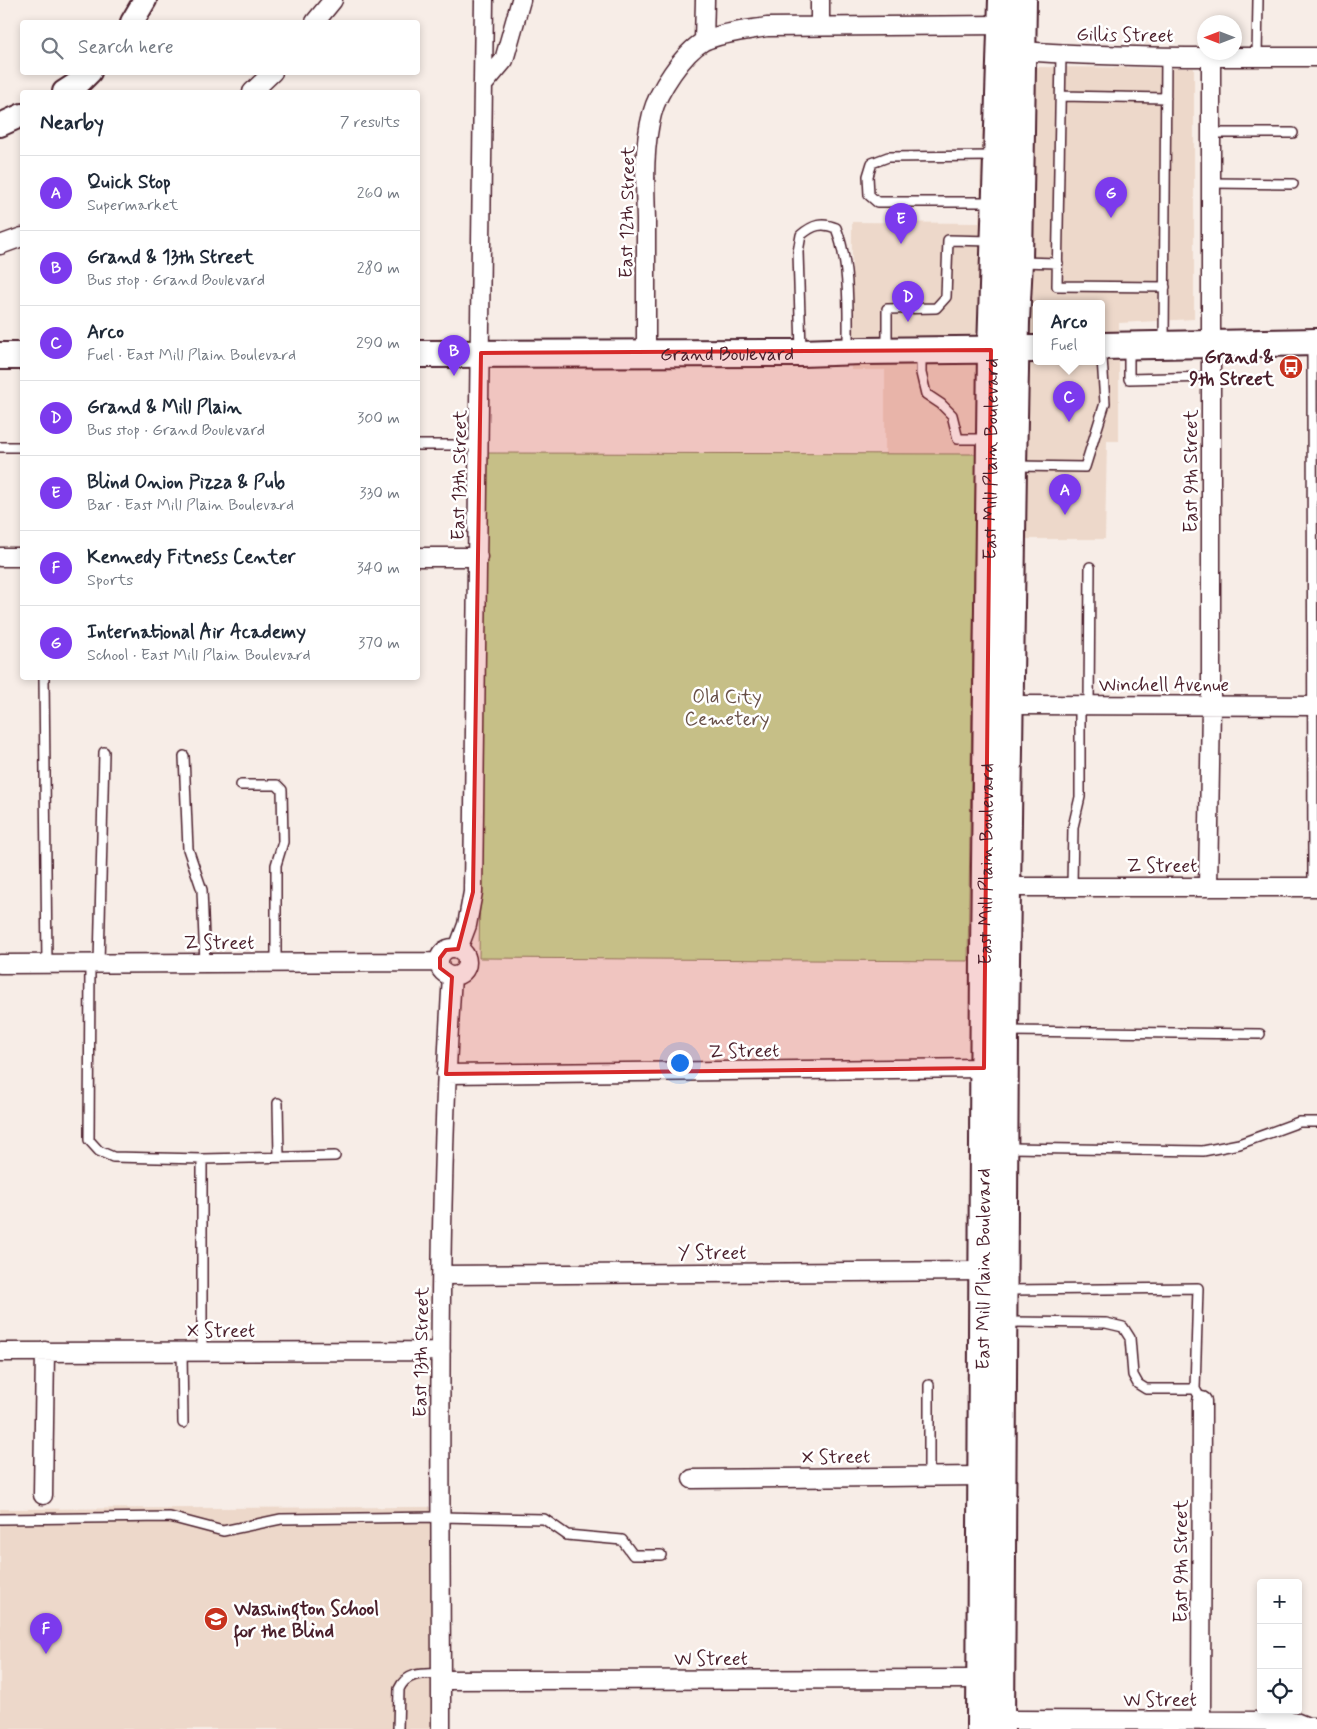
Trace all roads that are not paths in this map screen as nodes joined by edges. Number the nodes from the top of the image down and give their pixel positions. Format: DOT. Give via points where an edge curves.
graph roads {
  1 [pos="145,0"];
  2 [pos="333,0"];
  3 [pos="484,0"];
  4 [pos="521,0"];
  5 [pos="705,0"];
  6 [pos="820,0"];
  7 [pos="1023,0"];
  8 [pos="1258,0"];
  9 [pos="1002,12"];
  10 [pos="133,20"];
  11 [pos="316,20"];
  12 [pos="820,26"];
  13 [pos="704,41"];
  14 [pos="1022,51"];
  15 [pos="1061,54"];
  16 [pos="1166,56"];
  17 [pos="1317,56"];
  18 [pos="1197,57"];
  19 [pos="1242,57"];
  20 [pos="1257,57"];
  21 [pos="1211,60"];
  22 [pos="87,75"];
  23 [pos="270,75"];
  24 [pos="483,85"];
  25 [pos="67,90"];
  26 [pos="254,90"];
  27 [pos="1061,96"];
  28 [pos="1166,98"];
  29 [pos="20,115"];
  30 [pos="0,125"];
  31 [pos="1211,133"];
  32 [pos="1293,133"];
  33 [pos="998,156"];
  34 [pos="1211,183"];
  35 [pos="1293,184"];
  36 [pos="996,202"];
  37 [pos="20,238"];
  38 [pos="995,241"];
  39 [pos="0,245"];
  40 [pos="1019,262"];
  41 [pos="1058,263"];
  42 [pos="1165,287"];
  43 [pos="1315,342"];
  44 [pos="1211,343"];
  45 [pos="1164,344"];
  46 [pos="1129,345"];
  47 [pos="1105,346"];
  48 [pos="887,350"];
  49 [pos="921,350"];
  50 [pos="1014,350"];
  51 [pos="848,351"];
  52 [pos="481,353"];
  53 [pos="801,353"];
  54 [pos="420,354"];
  55 [pos="646,354"];
  56 [pos="0,356"];
  57 [pos="20,356"];
  58 [pos="1102,365"];
  59 [pos="1315,376"];
  60 [pos="1211,377"];
  61 [pos="991,439"];
  62 [pos="420,445"];
  63 [pos="479,445"];
  64 [pos="0,447"];
  65 [pos="20,447"];
  66 [pos="1013,466"];
  67 [pos="0,557"];
  68 [pos="20,557"];
  69 [pos="420,557"];
  70 [pos="478,558"];
  71 [pos="1090,567"];
  72 [pos="44,680"];
  73 [pos="1010,705"];
  74 [pos="1084,705"];
  75 [pos="1211,706"];
  76 [pos="1315,706"];
  77 [pos="104,752"];
  78 [pos="184,756"];
  79 [pos="242,785"];
  80 [pos="1072,886"];
  81 [pos="1208,886"];
  82 [pos="1007,887"];
  83 [pos="1315,887"];
  84 [pos="458,949"];
  85 [pos="439,962"];
  86 [pos="205,963"];
  87 [pos="276,963"];
  88 [pos="0,964"];
  89 [pos="47,964"];
  90 [pos="95,964"];
  91 [pos="452,976"];
  92 [pos="1005,1031"];
  93 [pos="1260,1034"];
  94 [pos="984,1068"];
  95 [pos="446,1074"];
  96 [pos="278,1103"];
  97 [pos="1317,1122"];
  98 [pos="1005,1148"];
  99 [pos="335,1156"];
  100 [pos="278,1157"];
  101 [pos="202,1159"];
  102 [pos="982,1271"];
  103 [pos="442,1275"];
  104 [pos="1004,1290"];
  105 [pos="1004,1322"];
  106 [pos="45,1351"];
  107 [pos="182,1351"];
  108 [pos="202,1351"];
  109 [pos="441,1351"];
  110 [pos="0,1352"];
  111 [pos="929,1385"];
  112 [pos="1198,1395"];
  113 [pos="184,1422"];
  114 [pos="929,1476"];
  115 [pos="981,1476"];
  116 [pos="692,1478"];
  117 [pos="43,1495"];
  118 [pos="440,1517"];
  119 [pos="0,1519"];
  120 [pos="660,1555"];
  121 [pos="441,1677"];
  122 [pos="980,1679"];
  123 [pos="1202,1720"];
  124 [pos="1293,1725"];
  125 [pos="994,1726"];
  126 [pos="1317,1727"];
  127 [pos="398,1729"];
  128 [pos="441,1729"];
  1 -- 10 [label="street"];
  2 -- 11 [label="street"];
  3 -- 24 [label="street, East 13th Street"];
  4 -- 24 [label="street" via="504,60"];
  5 -- 13 [label="street"];
  6 -- 12 [label="street"];
  7 -- 14 [label="main road, East Mill Plain Boulevard"];
  8 -- 20 [label="lane"];
  9 -- 12 [label="street"];
  9 -- 33 [label="main road, East Mill Plain Boulevard"];
  12 -- 13 [label="street" via="767,27"];
  13 -- 55 [label="street, East 12th Street" via="676,67 652,113 645,152"];
  14 -- 15 [label="street, Gillis Street"];
  14 -- 40 [label="main road, East Mill Plain Boulevard"];
  15 -- 16 [label="street, Gillis Street"];
  15 -- 27 [label="lane"];
  16 -- 18 [label="street, Gillis Street"];
  16 -- 28 [label="lane"];
  17 -- 20 [label="street, Gillis Street"];
  19 -- 20 [label="street, Gillis Street"];
  21 -- 31 [label="street, East 9th Street"];
  22 -- 25 [label="street"];
  23 -- 26 [label="street"];
  24 -- 52 [label="street, East 13th Street"];
  27 -- 28 [label="lane"];
  27 -- 41 [label="lane"];
  28 -- 42 [label="lane"];
  29 -- 30 [label="street"];
  31 -- 32 [label="lane"];
  31 -- 34 [label="street, East 9th Street"];
  33 -- 36 [label="main road, East Mill Plain Boulevard"];
  33 -- 36 [label="lane" via="888,158 872,163 868,176 869,195 877,202"];
  34 -- 35 [label="lane"];
  34 -- 44 [label="street, East 9th Street"];
  36 -- 38 [label="main road, East Mill Plain Boulevard"];
  37 -- 39 [label="street"];
  38 -- 48 [label="lane" via="948,240 946,297 936,308 887,309"];
  38 -- 50 [label="main road, East Mill Plain Boulevard"];
  40 -- 41 [label="lane"];
  40 -- 50 [label="main road, East Mill Plain Boulevard"];
  41 -- 42 [label="lane" via="1058,286"];
  42 -- 45 [label="lane"];
  43 -- 44 [label="main road"];
  43 -- 59 [label="lane"];
  44 -- 45 [label="main road"];
  44 -- 60 [label="street, East 9th Street"];
  45 -- 46 [label="main road"];
  46 -- 47 [label="main road"];
  46 -- 60 [label="lane" via="1129,379"];
  48 -- 49 [label="main road, Grand Boulevard"];
  48 -- 51 [label="main road, Grand Boulevard"];
  49 -- 50 [label="main road, Grand Boulevard"];
  49 -- 61 [label="lane" via="921,373 926,394 952,415 958,439"];
  50 -- 61 [label="main road, East Mill Plain Boulevard"];
  50 -- 66 [label="main road, East Mill Plain Boulevard"];
  51 -- 53 [label="main road, Grand Boulevard"];
  51 -- 53 [label="lane" via="848,296 842,243 836,228 827,224 813,226 801,235 799,244"];
  52 -- 54 [label="main road, Grand Boulevard"];
  52 -- 55 [label="main road, Grand Boulevard"];
  52 -- 63 [label="street, East 13th Street"];
  53 -- 55 [label="main road, Grand Boulevard"];
  56 -- 57 [label="main road"];
  58 -- 66 [label="lane" via="1105,403 1085,467"];
  59 -- 76 [label="lane"];
  60 -- 75 [label="street, East 9th Street"];
  61 -- 94 [label="main road, East Mill Plain Boulevard"];
  62 -- 63 [label="lane"];
  63 -- 70 [label="street, East 13th Street"];
  64 -- 65 [label="lane"];
  66 -- 73 [label="main road, East Mill Plain Boulevard"];
  67 -- 68 [label="street"];
  69 -- 70 [label="street"];
  70 -- 84 [label="street, East 13th Street" via="473,892 467,925"];
  71 -- 74 [label="lane"];
  72 -- 89 [label="lane"];
  73 -- 74 [label="street, Winchell Avenue"];
  73 -- 82 [label="main road, East Mill Plain Boulevard"];
  74 -- 75 [label="street, Winchell Avenue"];
  74 -- 80 [label="lane" via="1080,797 1073,827"];
  75 -- 76 [label="street, Winchell Avenue"];
  75 -- 81 [label="street, East 9th Street"];
  76 -- 83 [label="lane"];
  77 -- 90 [label="lane"];
  78 -- 86 [label="lane" via="188,849 202,890"];
  79 -- 87 [label="lane" via="277,785 282,790 283,842 276,865"];
  80 -- 81 [label="street, Z Street"];
  80 -- 82 [label="street, Z Street"];
  81 -- 83 [label="street, Z Street"];
  82 -- 92 [label="main road, East Mill Plain Boulevard"];
  84 -- 85 [label="street" via="446,950"];
  84 -- 91 [label="street" via="465,955 467,965 462,973"];
  85 -- 87 [label="street, Z Street"];
  85 -- 91 [label="street" via="443,973"];
  86 -- 87 [label="street, Z Street"];
  86 -- 90 [label="street, Z Street"];
  88 -- 89 [label="street, Z Street"];
  89 -- 90 [label="street, Z Street"];
  90 -- 101 [label="lane" via="89,1140 99,1151 113,1157"];
  91 -- 95 [label="street, East 13th Street"];
  92 -- 93 [label="lane"];
  92 -- 98 [label="main road, East Mill Plain Boulevard"];
  94 -- 95 [label="street, Z Street"];
  94 -- 102 [label="main road, East Mill Plain Boulevard"];
  95 -- 103 [label="street, East 13th Street"];
  96 -- 100 [label="lane"];
  97 -- 98 [label="lane" via="1299,1122 1239,1144 1203,1151"];
  98 -- 104 [label="main road, East Mill Plain Boulevard"];
  99 -- 100 [label="lane"];
  100 -- 101 [label="lane"];
  101 -- 108 [label="lane"];
  102 -- 103 [label="street, Y Street"];
  102 -- 115 [label="main road, East Mill Plain Boulevard"];
  103 -- 109 [label="street, East 13th Street"];
  104 -- 105 [label="main road, East Mill Plain Boulevard"];
  104 -- 112 [label="lane" via="1198,1288"];
  105 -- 112 [label="lane" via="1106,1323 1122,1327 1130,1338 1133,1374 1138,1384 1146,1389"];
  105 -- 125 [label="main road, East Mill Plain Boulevard"];
  106 -- 107 [label="street, X Street"];
  106 -- 110 [label="street, X Street"];
  106 -- 117 [label="street"];
  107 -- 108 [label="street, X Street"];
  107 -- 113 [label="lane"];
  108 -- 109 [label="street, X Street"];
  109 -- 118 [label="street, East 13th Street"];
  111 -- 114 [label="lane"];
  112 -- 123 [label="street, East 9th Street"];
  114 -- 115 [label="street, X Street"];
  114 -- 116 [label="street, X Street"];
  115 -- 122 [label="main road, East Mill Plain Boulevard"];
  118 -- 119 [label="lane" via="281,1519 223,1531 170,1517"];
  118 -- 120 [label="lane" via="544,1519 567,1534 622,1540 633,1555"];
  118 -- 121 [label="street, East 13th Street"];
  121 -- 122 [label="street, W Street"];
  121 -- 127 [label="lane" via="415,1675 401,1683"];
  121 -- 128 [label="street, East 13th Street"];
  122 -- 125 [label="main road, East Mill Plain Boulevard"];
  123 -- 124 [label="street, W Street"];
  123 -- 125 [label="street, W Street"];
  124 -- 126 [label="street, W Street"];
}
